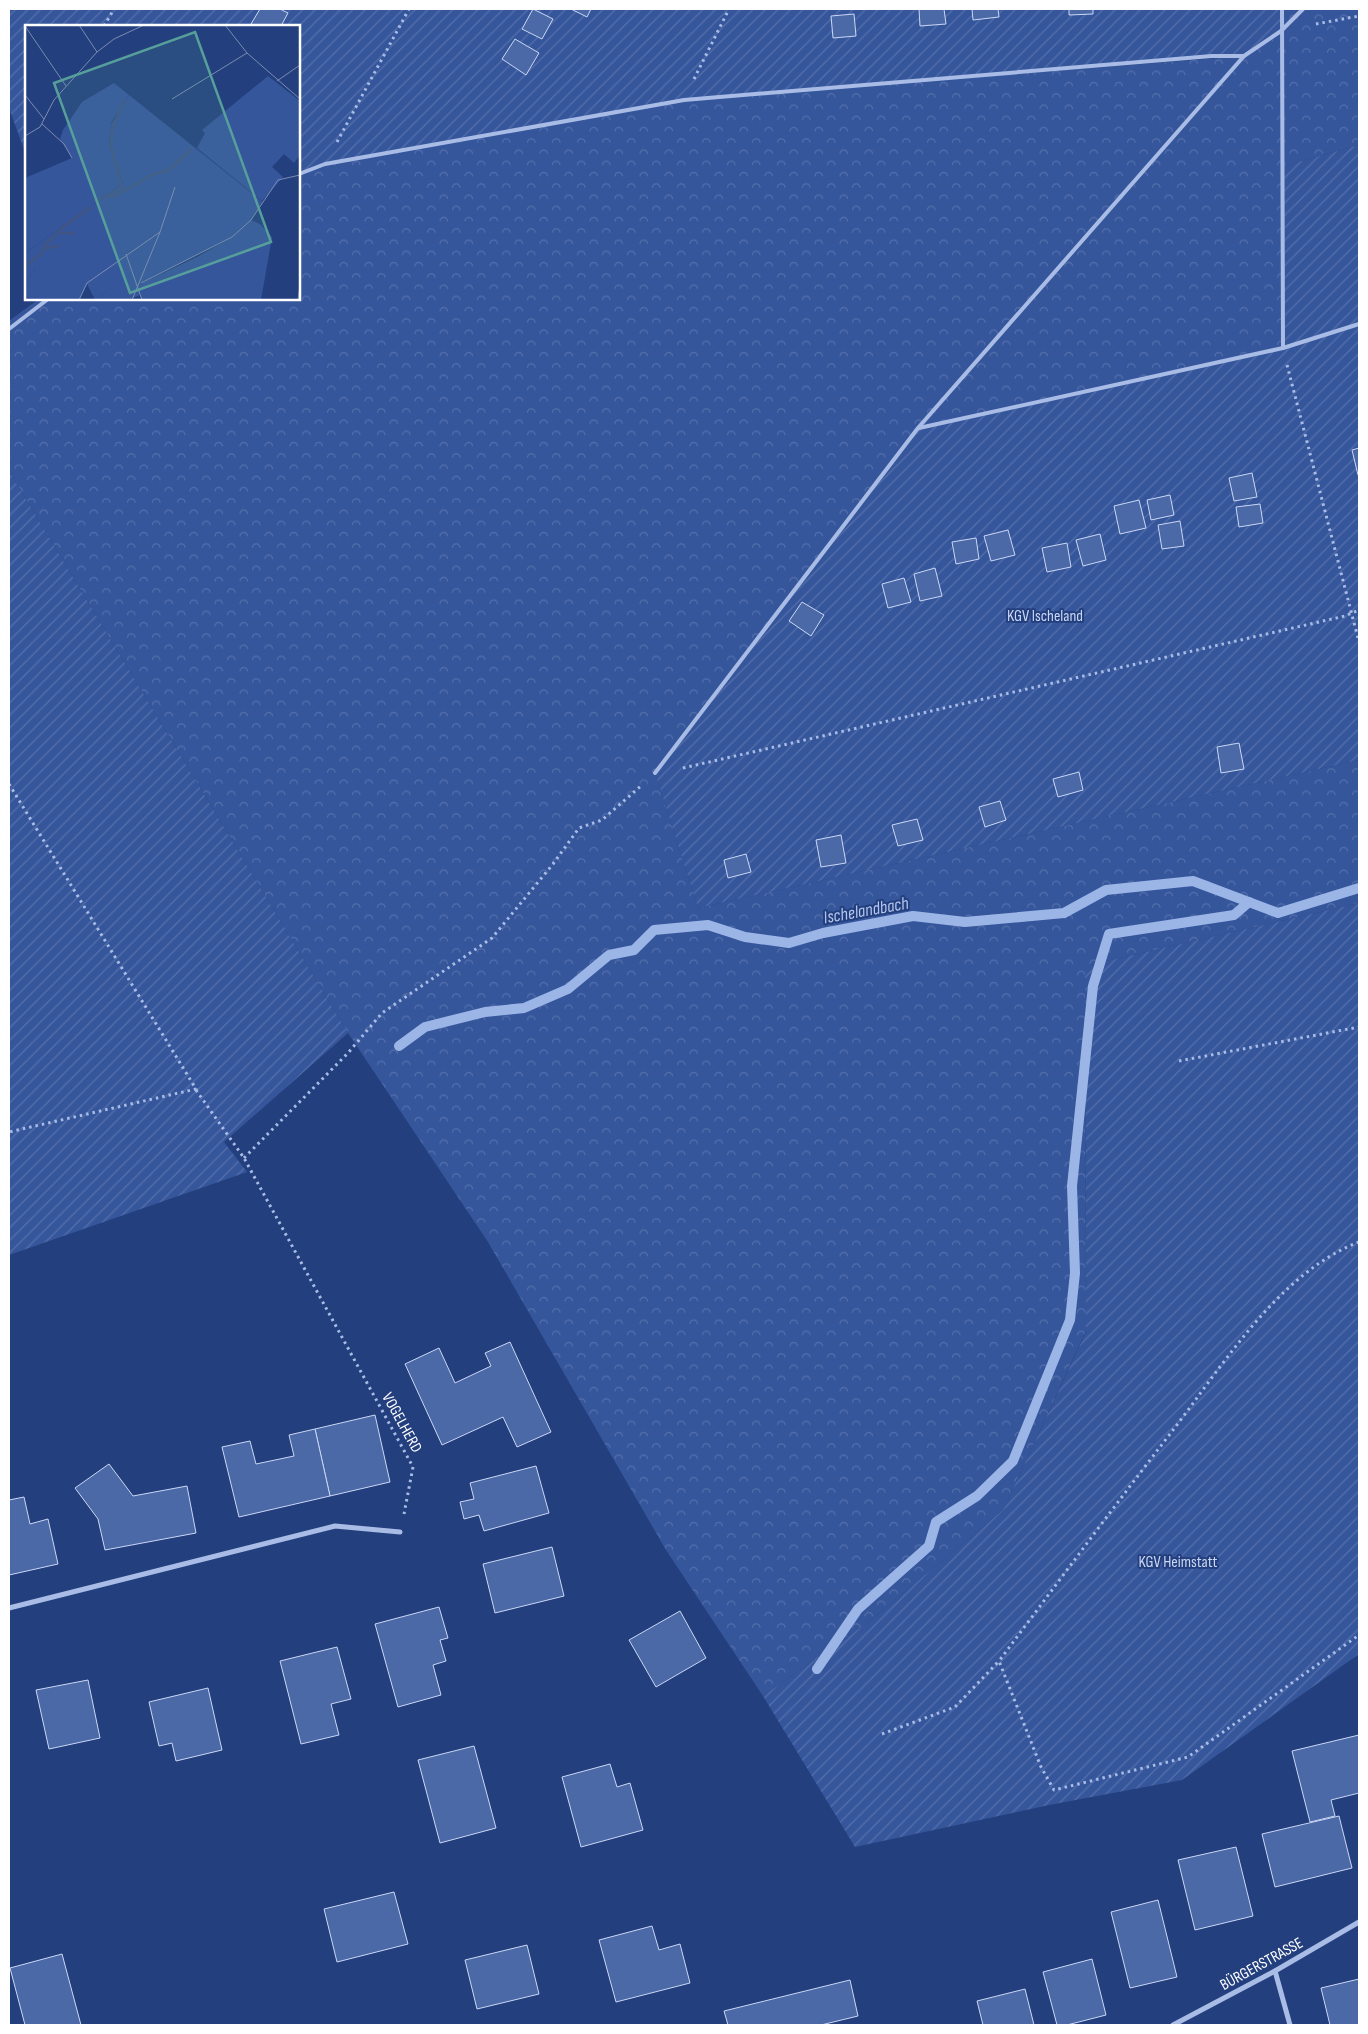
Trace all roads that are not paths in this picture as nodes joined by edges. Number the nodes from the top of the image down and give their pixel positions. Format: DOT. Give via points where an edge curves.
graph roads {
  1 [pos="1282,9"];
  2 [pos="1303,9"];
  3 [pos="1281,31"];
  4 [pos="1244,56"];
  5 [pos="300,174"];
  6 [pos="47,300"];
  7 [pos="1359,324"];
  8 [pos="9,328"];
  9 [pos="1283,348"];
  10 [pos="918,428"];
  11 [pos="655,773"];
  12 [pos="400,1532"];
  13 [pos="9,1608"];
  14 [pos="1359,1922"];
  15 [pos="1275,1971"];
  16 [pos="1173,2025"];
  17 [pos="1290,2025"];
  1 -- 3 [label="lane"];
  2 -- 3 [label="lane"];
  3 -- 4 [label="lane"];
  3 -- 9 [label="lane"];
  4 -- 5 [label="lane" via="1212,56 684,100 325,164"];
  4 -- 10 [label="lane"];
  6 -- 8 [label="lane"];
  7 -- 9 [label="lane"];
  9 -- 10 [label="lane"];
  10 -- 11 [label="lane"];
  12 -- 13 [label="street" via="335,1526"];
  14 -- 15 [label="street, BÜRGERSTRASSE"];
  15 -- 16 [label="street, BÜRGERSTRASSE"];
  15 -- 17 [label="street"];
}
